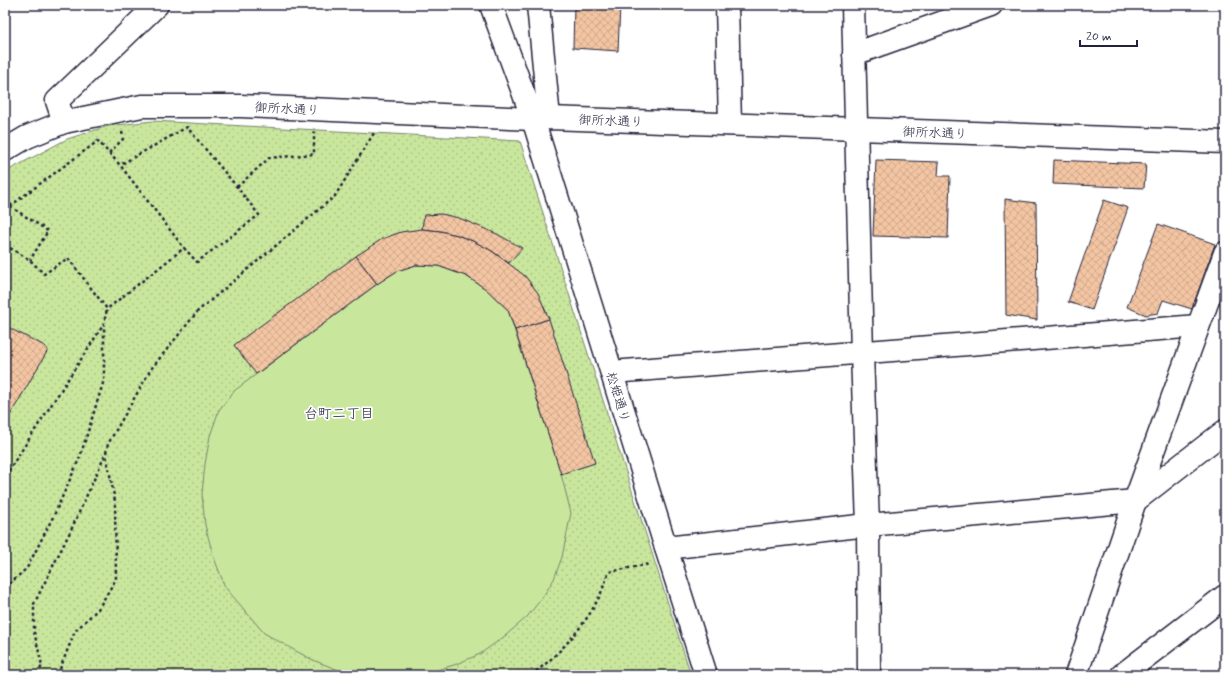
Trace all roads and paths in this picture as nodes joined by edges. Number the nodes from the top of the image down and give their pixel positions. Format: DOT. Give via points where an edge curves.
graph roads {
  1 [pos="157,5"];
  2 [pos="491,5"];
  3 [pos="538,5"];
  4 [pos="727,5"];
  5 [pos="853,5"];
  6 [pos="991,5"];
  7 [pos="854,54"];
  8 [pos="541,119"];
  9 [pos="64,122"];
  10 [pos="120,124"];
  11 [pos="314,124"];
  12 [pos="730,124"];
  13 [pos="378,127"];
  14 [pos="856,129"];
  15 [pos="1225,142"];
  16 [pos="5,150"];
  17 [pos="109,153"];
  18 [pos="120,165"];
  19 [pos="237,187"];
  20 [pos="5,202"];
  21 [pos="10,206"];
  22 [pos="5,244"];
  23 [pos="184,248"];
  24 [pos="1225,253"];
  25 [pos="30,260"];
  26 [pos="107,309"];
  27 [pos="104,323"];
  28 [pos="1198,326"];
  29 [pos="862,353"];
  30 [pos="612,372"];
  31 [pos="1225,431"];
  32 [pos="106,453"];
  33 [pos="5,476"];
  34 [pos="1135,501"];
  35 [pos="868,525"];
  36 [pos="661,556"];
  37 [pos="10,582"];
  38 [pos="5,588"];
  39 [pos="5,591"];
  40 [pos="1225,596"];
  41 [pos="38,675"];
  42 [pos="61,675"];
  43 [pos="531,675"];
  44 [pos="706,675"];
  45 [pos="869,675"];
  46 [pos="1076,675"];
  47 [pos="1122,675"];
  1 -- 9 [label="street" via="57,102"];
  2 -- 8 [label="street"];
  3 -- 8 [label="street"];
  4 -- 12 [label="street"];
  5 -- 7 [label="street"];
  6 -- 7 [label="street"];
  7 -- 14 [label="street"];
  8 -- 9 [label="street, 御所水通り" via="241,106 142,106"];
  8 -- 12 [label="street, 御所水通り"];
  8 -- 30 [label="street, 松姫通り"];
  9 -- 16 [label="street, 御所水通り" via="27,137"];
  10 -- 17 [label="path" via="123,139"];
  11 -- 19 [label="path" via="314,154 269,158"];
  12 -- 14 [label="street, 御所水通り"];
  13 -- 32 [label="path" via="335,196 198,312 151,369 108,444"];
  14 -- 15 [label="street, 御所水通り"];
  14 -- 29 [label="street"];
  17 -- 18 [label="path"];
  17 -- 21 [label="path" via="98,142"];
  18 -- 19 [label="path" via="187,127"];
  18 -- 23 [label="path"];
  19 -- 23 [label="path" via="259,215 197,262"];
  20 -- 21 [label="path"];
  21 -- 25 [label="path" via="48,231"];
  22 -- 25 [label="path"];
  23 -- 26 [label="path"];
  24 -- 28 [label="street"];
  25 -- 26 [label="path" via="44,274 68,258"];
  26 -- 27 [label="path"];
  27 -- 33 [label="path"];
  27 -- 37 [label="path" via="104,380 80,457 27,568"];
  28 -- 29 [label="street"];
  28 -- 34 [label="street"];
  29 -- 30 [label="street"];
  29 -- 35 [label="street"];
  30 -- 36 [label="street, 松姫通り"];
  31 -- 34 [label="street"];
  32 -- 41 [label="path" via="34,604 34,632 42,665"];
  32 -- 42 [label="path" via="115,501 116,579 98,609 75,631 60,669"];
  34 -- 35 [label="street"];
  34 -- 46 [label="street"];
  35 -- 36 [label="street"];
  35 -- 45 [label="street"];
  36 -- 43 [label="path" via="610,572 585,621 568,642"];
  36 -- 44 [label="street, 松姫通り"];
  37 -- 38 [label="path"];
  37 -- 39 [label="path"];
  40 -- 47 [label="street"];
}
